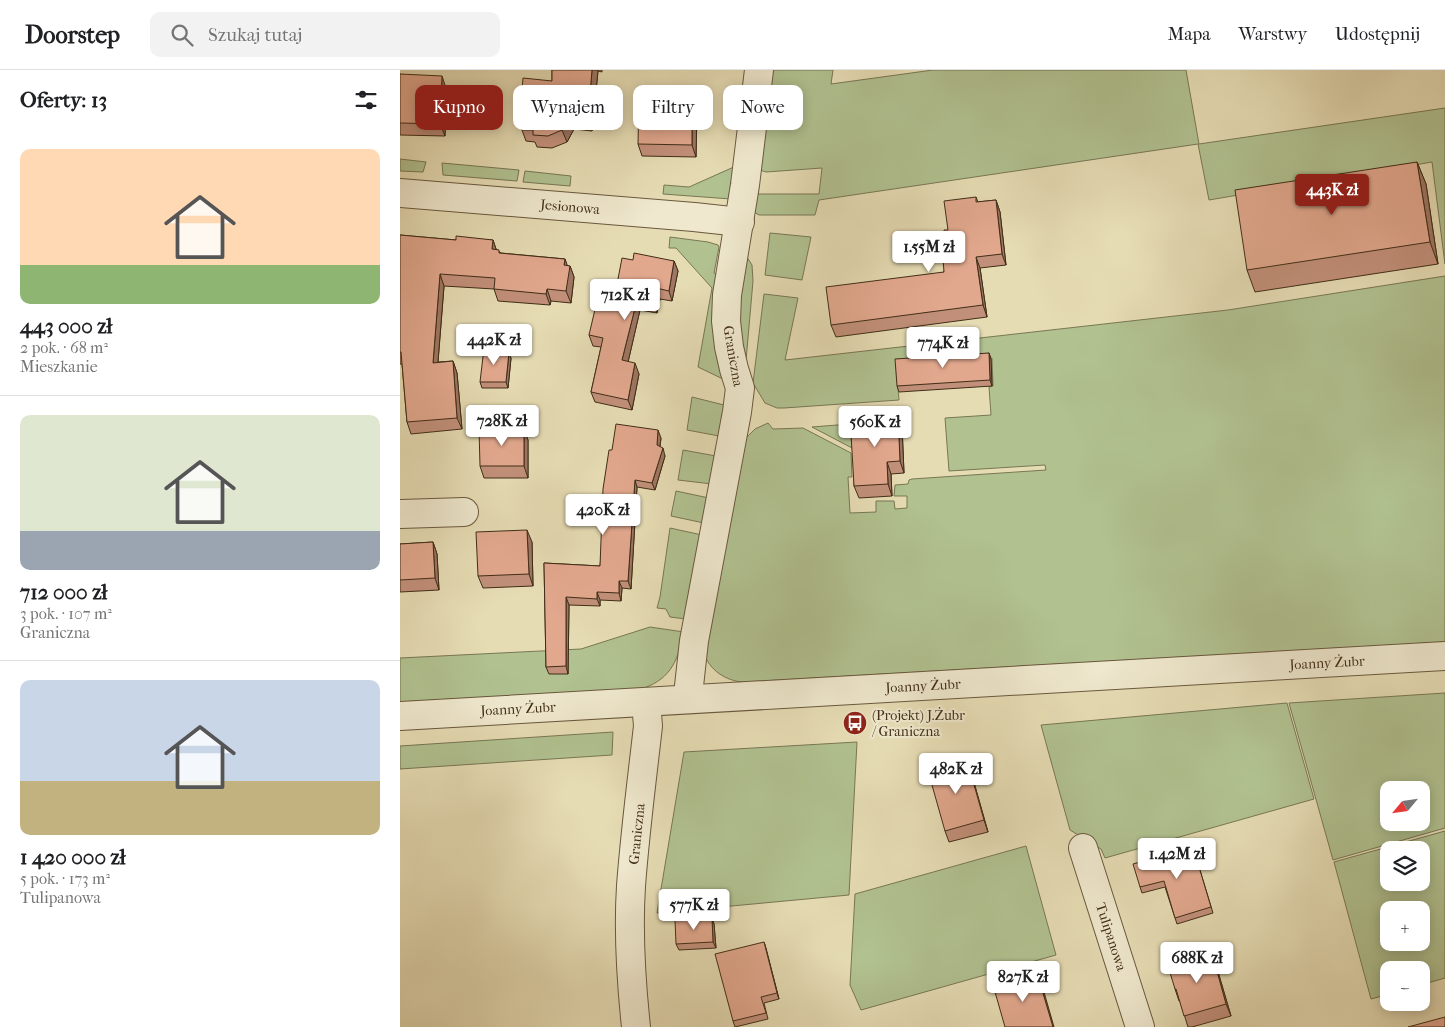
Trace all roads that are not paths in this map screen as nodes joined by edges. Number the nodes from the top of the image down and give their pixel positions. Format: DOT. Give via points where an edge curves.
graph roads {
  1 [pos="759,70"];
  2 [pos="400,193"];
  3 [pos="740,222"];
  4 [pos="464,512"];
  5 [pos="400,514"];
  6 [pos="1445,656"];
  7 [pos="690,699"];
  8 [pos="646,702"];
  9 [pos="400,716"];
  10 [pos="1083,848"];
  11 [pos="636,1027"];
  12 [pos="1140,1027"];
  1 -- 3 [label="street, Graniczna"];
  2 -- 3 [label="street, Jesionowa"];
  3 -- 7 [label="street, Graniczna" via="727,295 726,321 740,388 694,641"];
  4 -- 5 [label="street"];
  6 -- 7 [label="street, Joanny Żubr"];
  7 -- 8 [label="street, Joanny Żubr"];
  8 -- 9 [label="street, Joanny Żubr"];
  8 -- 11 [label="street, Graniczna" via="648,726 631,896 631,976"];
  10 -- 12 [label="street, Tulipanowa"];
}
